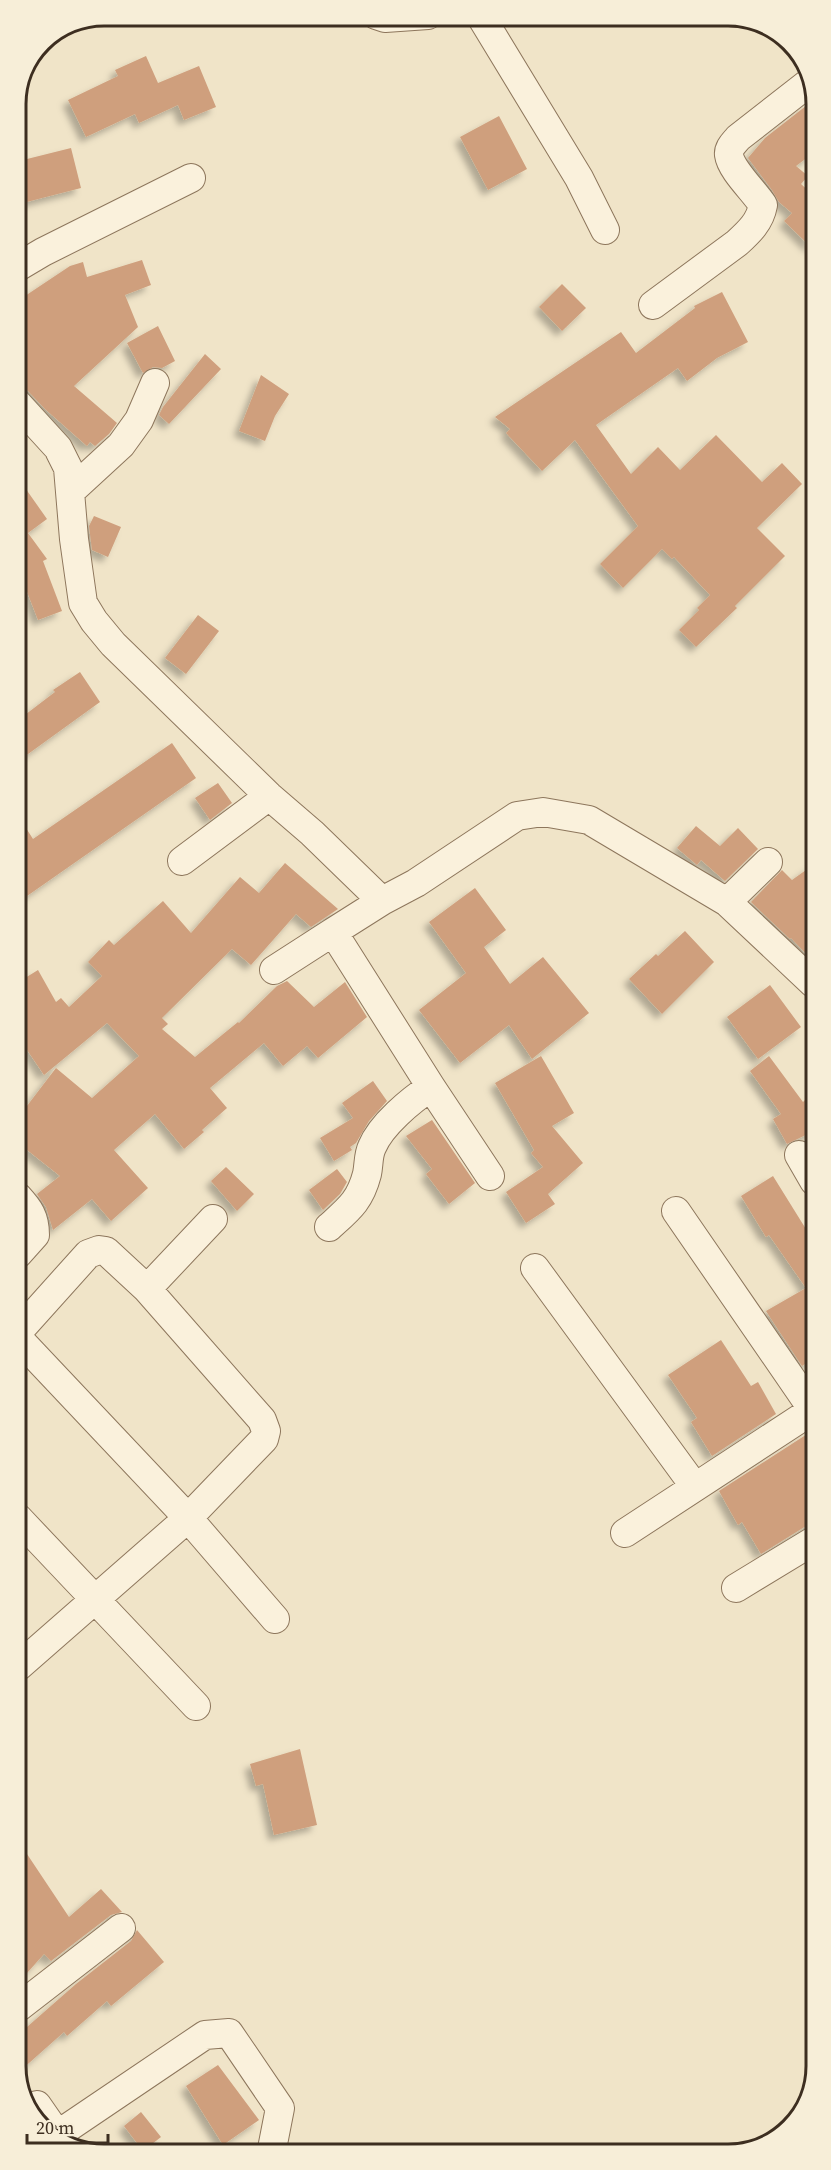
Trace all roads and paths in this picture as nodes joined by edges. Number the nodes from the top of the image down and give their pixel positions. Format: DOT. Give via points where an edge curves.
graph roads {
  1 [pos="487,26"];
  2 [pos="803,87"];
  3 [pos="191,178"];
  4 [pos="605,230"];
  5 [pos="26,262"];
  6 [pos="653,305"];
  7 [pos="155,383"];
  8 [pos="26,413"];
  9 [pos="71,490"];
  10 [pos="269,796"];
  11 [pos="182,861"];
  12 [pos="768,862"];
  13 [pos="382,901"];
  14 [pos="727,902"];
  15 [pos="333,932"];
  16 [pos="274,970"];
  17 [pos="806,976"];
  18 [pos="431,1088"];
  19 [pos="799,1155"];
  20 [pos="806,1167"];
  21 [pos="490,1176"];
  22 [pos="26,1206"];
  23 [pos="676,1211"];
  24 [pos="213,1219"];
  25 [pos="329,1227"];
  26 [pos="26,1245"];
  27 [pos="535,1268"];
  28 [pos="147,1289"];
  29 [pos="26,1323"];
  30 [pos="26,1346"];
  31 [pos="806,1398"];
  32 [pos="806,1414"];
  33 [pos="695,1487"];
  34 [pos="188,1518"];
  35 [pos="26,1526"];
  36 [pos="625,1533"];
  37 [pos="806,1545"];
  38 [pos="736,1588"];
  39 [pos="95,1599"];
  40 [pos="275,1619"];
  41 [pos="26,1660"];
  42 [pos="196,1706"];
  43 [pos="121,1928"];
  44 [pos="26,2002"];
  45 [pos="37,2104"];
  46 [pos="50,2124"];
  47 [pos="66,2134"];
  48 [pos="273,2144"];
  1 -- 4 [label="street" via="579,178"];
  2 -- 6 [label="street" via="730,148 729,157 763,205 761,216 737,243"];
  3 -- 5 [label="street"];
  7 -- 9 [label="street" via="139,420 121,445"];
  8 -- 9 [label="street" via="58,448 68,468"];
  9 -- 10 [label="street" via="78,576 83,603 94,621"];
  10 -- 11 [label="street"];
  10 -- 13 [label="street"];
  12 -- 14 [label="street"];
  13 -- 14 [label="street" via="517,816 543,812 589,820"];
  13 -- 15 [label="street"];
  14 -- 17 [label="street"];
  15 -- 16 [label="street"];
  15 -- 18 [label="street"];
  18 -- 21 [label="street"];
  18 -- 25 [label="street" via="412,1100 384,1128 371,1147 368,1173 354,1206"];
  19 -- 20 [label="street"];
  22 -- 26 [label="street" via="35,1224 35,1235"];
  23 -- 31 [label="street"];
  24 -- 28 [label="street"];
  27 -- 33 [label="street"];
  28 -- 29 [label="street" via="113,1255 99,1250 88,1254"];
  28 -- 34 [label="street" via="262,1420 266,1431 264,1439"];
  30 -- 34 [label="street"];
  32 -- 33 [label="street"];
  33 -- 36 [label="street"];
  34 -- 39 [label="street"];
  34 -- 40 [label="street"];
  35 -- 39 [label="street"];
  37 -- 38 [label="street"];
  39 -- 41 [label="street"];
  39 -- 42 [label="street"];
  43 -- 44 [label="street"];
  45 -- 46 [label="street"];
  47 -- 48 [label="street" via="205,2035 229,2033 280,2108"];
}
